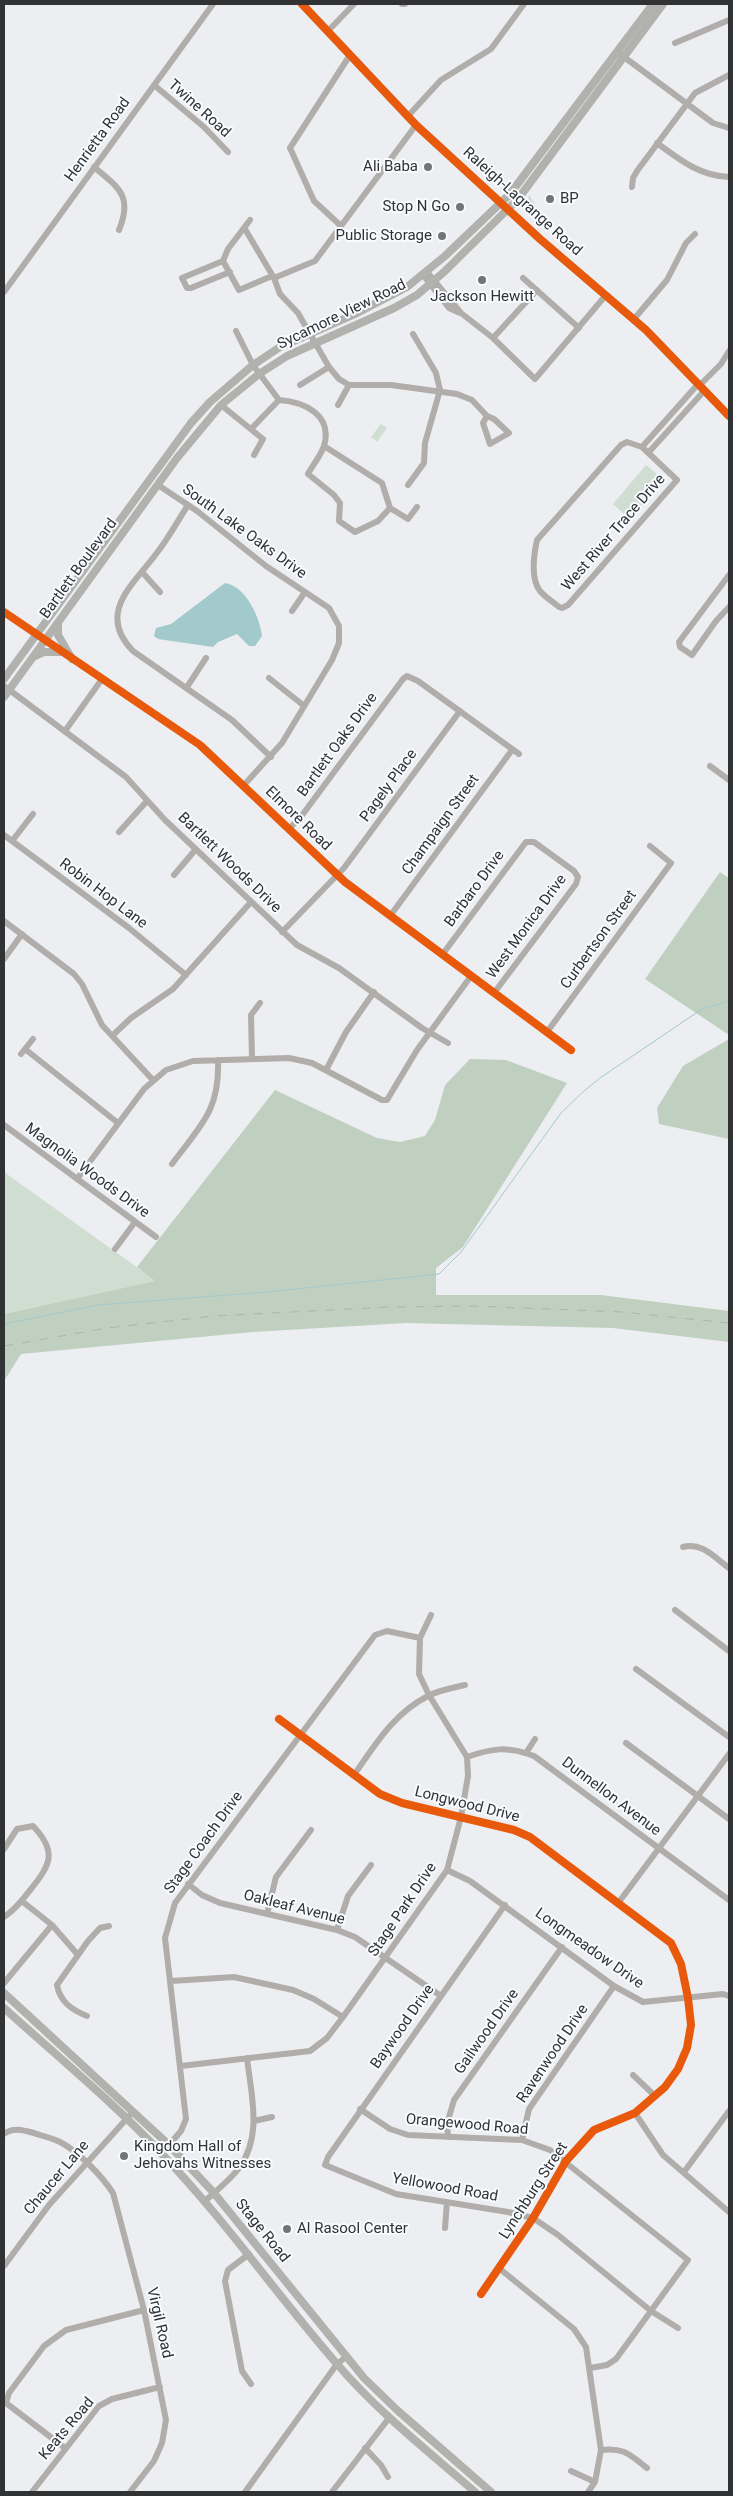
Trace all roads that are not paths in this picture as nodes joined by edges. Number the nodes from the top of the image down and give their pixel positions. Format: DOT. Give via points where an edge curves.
graph roads {
  1 [pos="212,4"];
  2 [pos="302,4"];
  3 [pos="354,4"];
  4 [pos="524,4"];
  5 [pos="653,4"];
  6 [pos="663,4"];
  7 [pos="729,20"];
  8 [pos="328,31"];
  9 [pos="675,43"];
  10 [pos="617,52"];
  11 [pos="350,55"];
  12 [pos="624,57"];
  13 [pos="729,75"];
  14 [pos="154,85"];
  15 [pos="687,103"];
  16 [pos="408,116"];
  17 [pos="416,125"];
  18 [pos="729,128"];
  19 [pos="657,143"];
  20 [pos="228,152"];
  21 [pos="94,167"];
  22 [pos="729,177"];
  23 [pos="632,187"];
  24 [pos="502,203"];
  25 [pos="508,209"];
  26 [pos="250,220"];
  27 [pos="340,225"];
  28 [pos="245,229"];
  29 [pos="120,230"];
  30 [pos="471,233"];
  31 [pos="695,234"];
  32 [pos="478,239"];
  33 [pos="445,256"];
  34 [pos="223,261"];
  35 [pos="452,264"];
  36 [pos="230,272"];
  37 [pos="425,274"];
  38 [pos="273,277"];
  39 [pos="523,278"];
  40 [pos="431,282"];
  41 [pos="537,290"];
  42 [pos="4,292"];
  43 [pos="606,295"];
  44 [pos="634,320"];
  45 [pos="579,328"];
  46 [pos="236,331"];
  47 [pos="413,334"];
  48 [pos="493,338"];
  49 [pos="312,339"];
  50 [pos="729,351"];
  51 [pos="329,367"];
  52 [pos="256,370"];
  53 [pos="300,385"];
  54 [pos="349,385"];
  55 [pos="701,386"];
  56 [pos="440,390"];
  57 [pos="279,400"];
  58 [pos="221,405"];
  59 [pos="338,405"];
  60 [pos="487,416"];
  61 [pos="669,416"];
  62 [pos="729,416"];
  63 [pos="191,422"];
  64 [pos="675,422"];
  65 [pos="200,429"];
  66 [pos="251,430"];
  67 [pos="324,446"];
  68 [pos="642,447"];
  69 [pos="170,452"];
  70 [pos="649,452"];
  71 [pos="254,455"];
  72 [pos="177,458"];
  73 [pos="158,485"];
  74 [pos="408,485"];
  75 [pos="188,505"];
  76 [pos="417,507"];
  77 [pos="390,508"];
  78 [pos="102,544"];
  79 [pos="111,550"];
  80 [pos="142,572"];
  81 [pos="729,575"];
  82 [pos="160,592"];
  83 [pos="305,592"];
  84 [pos="729,607"];
  85 [pos="292,611"];
  86 [pos="4,612"];
  87 [pos="58,622"];
  88 [pos="36,634"];
  89 [pos="45,640"];
  90 [pos="62,652"];
  91 [pos="33,657"];
  92 [pos="206,658"];
  93 [pos="72,659"];
  94 [pos="270,678"];
  95 [pos="4,679"];
  96 [pos="102,679"];
  97 [pos="187,687"];
  98 [pos="5,691"];
  99 [pos="303,705"];
  100 [pos="460,711"];
  101 [pos="65,731"];
  102 [pos="512,750"];
  103 [pos="519,754"];
  104 [pos="271,757"];
  105 [pos="710,766"];
  106 [pos="729,780"];
  107 [pos="244,785"];
  108 [pos="147,801"];
  109 [pos="32,814"];
  110 [pos="289,829"];
  111 [pos="119,832"];
  112 [pos="6,839"];
  113 [pos="530,840"];
  114 [pos="650,846"];
  115 [pos="196,849"];
  116 [pos="174,875"];
  117 [pos="337,875"];
  118 [pos="251,902"];
  119 [pos="390,916"];
  120 [pos="4,921"];
  121 [pos="282,932"];
  122 [pos="22,934"];
  123 [pos="442,955"];
  124 [pos="4,959"];
  125 [pos="186,975"];
  126 [pos="472,976"];
  127 [pos="374,992"];
  128 [pos="494,993"];
  129 [pos="260,1003"];
  130 [pos="547,1032"];
  131 [pos="431,1033"];
  132 [pos="112,1036"];
  133 [pos="33,1039"];
  134 [pos="448,1043"];
  135 [pos="571,1050"];
  136 [pos="252,1059"];
  137 [pos="218,1060"];
  138 [pos="326,1070"];
  139 [pos="152,1080"];
  140 [pos="118,1123"];
  141 [pos="4,1125"];
  142 [pos="172,1164"];
  143 [pos="77,1179"];
  144 [pos="135,1222"];
  145 [pos="156,1237"];
  146 [pos="115,1249"];
  147 [pos="683,1547"];
  148 [pos="729,1568"];
  149 [pos="674,1610"];
  150 [pos="431,1615"];
  151 [pos="420,1638"];
  152 [pos="729,1652"];
  153 [pos="636,1669"];
  154 [pos="465,1685"];
  155 [pos="428,1695"];
  156 [pos="278,1719"];
  157 [pos="299,1734"];
  158 [pos="729,1737"];
  159 [pos="535,1740"];
  160 [pos="626,1743"];
  161 [pos="526,1753"];
  162 [pos="729,1754"];
  163 [pos="467,1756"];
  164 [pos="354,1775"];
  165 [pos="697,1796"];
  166 [pos="461,1817"];
  167 [pos="729,1819"];
  168 [pos="311,1830"];
  169 [pos="659,1848"];
  170 [pos="4,1849"];
  171 [pos="371,1865"];
  172 [pos="447,1870"];
  173 [pos="188,1884"];
  174 [pos="729,1900"];
  175 [pos="24,1902"];
  176 [pos="619,1902"];
  177 [pos="505,1905"];
  178 [pos="268,1914"];
  179 [pos="4,1916"];
  180 [pos="52,1925"];
  181 [pos="109,1926"];
  182 [pos="337,1930"];
  183 [pos="562,1947"];
  184 [pos="78,1956"];
  185 [pos="386,1957"];
  186 [pos="171,1981"];
  187 [pos="4,1983"];
  188 [pos="614,1986"];
  189 [pos="4,1993"];
  190 [pos="441,1996"];
  191 [pos="729,1996"];
  192 [pos="688,1998"];
  193 [pos="4,2008"];
  194 [pos="87,2016"];
  195 [pos="343,2017"];
  196 [pos="247,2058"];
  197 [pos="181,2066"];
  198 [pos="633,2074"];
  199 [pos="654,2095"];
  200 [pos="360,2109"];
  201 [pos="134,2110"];
  202 [pos="729,2111"];
  203 [pos="635,2113"];
  204 [pos="272,2117"];
  205 [pos="126,2119"];
  206 [pos="254,2121"];
  207 [pos="4,2134"];
  208 [pos="448,2137"];
  209 [pos="522,2140"];
  210 [pos="169,2145"];
  211 [pos="566,2161"];
  212 [pos="86,2162"];
  213 [pos="325,2165"];
  214 [pos="684,2172"];
  215 [pos="214,2193"];
  216 [pos="206,2201"];
  217 [pos="447,2202"];
  218 [pos="729,2212"];
  219 [pos="533,2218"];
  220 [pos="445,2228"];
  221 [pos="249,2254"];
  222 [pos="4,2266"];
  223 [pos="500,2269"];
  224 [pos="481,2294"];
  225 [pos="144,2310"];
  226 [pos="651,2311"];
  227 [pos="678,2328"];
  228 [pos="346,2357"];
  229 [pos="337,2364"];
  230 [pos="590,2368"];
  231 [pos="251,2384"];
  232 [pos="160,2387"];
  233 [pos="389,2418"];
  234 [pos="65,2448"];
  235 [pos="365,2448"];
  236 [pos="601,2450"];
  237 [pos="647,2468"];
  238 [pos="571,2471"];
  239 [pos="388,2478"];
  240 [pos="595,2482"];
  241 [pos="32,2492"];
  242 [pos="130,2492"];
  243 [pos="245,2492"];
  244 [pos="332,2492"];
  245 [pos="475,2492"];
  246 [pos="491,2492"];
  247 [pos="588,2492"];
  1 -- 14 [label="street, Henrietta Road"];
  2 -- 8 [label="main road, Raleigh-Lagrange Road"];
  3 -- 8 [label="street"];
  4 -- 16 [label="street" via="492,49 441,80"];
  5 -- 10 [label="main road, Sycamore View Road"];
  6 -- 12 [label="main road, Sycamore View Road"];
  7 -- 9 [label="street"];
  8 -- 11 [label="main road, Raleigh-Lagrange Road"];
  10 -- 12 [label="street"];
  10 -- 24 [label="main road, Sycamore View Road"];
  11 -- 16 [label="main road, Raleigh-Lagrange Road"];
  11 -- 27 [label="street" via="290,148 314,202"];
  12 -- 15 [label="street"];
  12 -- 25 [label="main road, Sycamore View Road"];
  13 -- 15 [label="street" via="697,91"];
  14 -- 20 [label="street, Twine Road"];
  14 -- 21 [label="street, Henrietta Road"];
  15 -- 18 [label="street" via="713,123"];
  15 -- 19 [label="street"];
  16 -- 17 [label="main road, Raleigh-Lagrange Road"];
  17 -- 24 [label="main road, Raleigh-Lagrange Road"];
  17 -- 27 [label="street"];
  19 -- 22 [label="street" via="692,168 706,174"];
  19 -- 23 [label="street" via="633,178"];
  21 -- 29 [label="street" via="110,180 126,202"];
  21 -- 42 [label="street, Henrietta Road"];
  24 -- 25 [label="main road, Raleigh-Lagrange Road"];
  24 -- 30 [label="main road, Sycamore View Road"];
  25 -- 32 [label="main road, Sycamore View Road"];
  25 -- 43 [label="main road, Raleigh-Lagrange Road"];
  26 -- 28 [label="street"];
  27 -- 38 [label="street" via="315,261"];
  28 -- 34 [label="street" via="228,249"];
  28 -- 38 [label="street"];
  30 -- 32 [label="main road"];
  30 -- 33 [label="main road, Sycamore View Road"];
  31 -- 44 [label="street" via="686,243 667,280"];
  32 -- 35 [label="main road, Sycamore View Road"];
  33 -- 35 [label="main road"];
  33 -- 37 [label="main road, Sycamore View Road"];
  34 -- 36 [label="street"];
  34 -- 36 [label="street" via="182,278 187,288"];
  35 -- 40 [label="main road, Sycamore View Road"];
  36 -- 38 [label="street" via="240,290"];
  37 -- 40 [label="street"];
  37 -- 49 [label="main road, Sycamore View Road"];
  38 -- 49 [label="street" via="280,294 298,313"];
  39 -- 41 [label="street"];
  40 -- 48 [label="street" via="449,308 461,313"];
  40 -- 49 [label="main road, Sycamore View Road" via="417,295 394,308"];
  41 -- 45 [label="street"];
  41 -- 48 [label="street"];
  43 -- 44 [label="main road, Raleigh-Lagrange Road"];
  43 -- 45 [label="street"];
  44 -- 55 [label="main road, Raleigh-Lagrange Road"];
  45 -- 48 [label="street" via="535,379"];
  46 -- 52 [label="street"];
  47 -- 56 [label="street" via="436,372"];
  49 -- 51 [label="street"];
  49 -- 52 [label="main road, Sycamore View Road"];
  50 -- 55 [label="street"];
  51 -- 53 [label="street"];
  51 -- 54 [label="street"];
  52 -- 57 [label="street"];
  52 -- 58 [label="main road, Sycamore View Road"];
  52 -- 63 [label="main road, Sycamore View Road" via="210,402"];
  54 -- 56 [label="street" via="391,384"];
  54 -- 59 [label="street"];
  55 -- 61 [label="street"];
  55 -- 62 [label="main road, Raleigh-Lagrange Road"];
  55 -- 64 [label="street"];
  56 -- 60 [label="street" via="472,400"];
  56 -- 74 [label="street" via="425,442 424,463"];
  57 -- 66 [label="street"];
  57 -- 67 [label="street" via="294,401 322,418 325,423"];
  58 -- 65 [label="main road, Sycamore View Road"];
  58 -- 66 [label="street"];
  60 -- 60 [label="street" via="509,433 490,444 482,423"];
  61 -- 64 [label="street"];
  61 -- 68 [label="street"];
  63 -- 65 [label="main road"];
  63 -- 69 [label="main road, Sycamore View Road"];
  64 -- 70 [label="street"];
  65 -- 72 [label="main road, Sycamore View Road"];
  66 -- 71 [label="street" via="263,439"];
  67 -- 77 [label="street" via="382,483"];
  67 -- 77 [label="street" via="308,474 340,503 340,521 355,532 378,522"];
  68 -- 70 [label="street"];
  68 -- 70 [label="street, West River Trace Drive" via="626,442 621,445 537,540 535,576 540,590 559,607 566,607 677,480"];
  69 -- 78 [label="main road, Bartlett Boulevard"];
  72 -- 73 [label="main road, Bartlett Boulevard"];
  73 -- 75 [label="street, South Lake Oaks Drive"];
  73 -- 79 [label="main road, Bartlett Boulevard"];
  75 -- 80 [label="street"];
  75 -- 83 [label="street, South Lake Oaks Drive" via="257,560"];
  76 -- 77 [label="street" via="408,519"];
  78 -- 79 [label="main road"];
  78 -- 88 [label="main road, Bartlett Boulevard"];
  79 -- 87 [label="main road, Bartlett Boulevard"];
  80 -- 82 [label="street"];
  80 -- 97 [label="street" via="120,600 118,626 133,650"];
  81 -- 84 [label="street" via="679,642 680,647 692,655"];
  83 -- 85 [label="street"];
  83 -- 99 [label="street, South Lake Oaks Drive" via="329,608 340,635 337,651"];
  86 -- 88 [label="street, Elmore Road"];
  87 -- 89 [label="main road, Bartlett Boulevard"];
  87 -- 93 [label="main road" via="58,635"];
  88 -- 89 [label="street, Elmore Road"];
  88 -- 95 [label="main road, Bartlett Boulevard"];
  89 -- 90 [label="street, Elmore Road"];
  89 -- 91 [label="main road, Bartlett Boulevard"];
  90 -- 91 [label="main road" via="44,652"];
  90 -- 93 [label="street, Elmore Road"];
  91 -- 98 [label="main road, Bartlett Boulevard"];
  92 -- 97 [label="street"];
  93 -- 96 [label="street, Elmore Road"];
  94 -- 99 [label="street"];
  96 -- 101 [label="street"];
  96 -- 107 [label="street, Elmore Road" via="200,745"];
  97 -- 104 [label="street" via="232,720"];
  98 -- 101 [label="street, Bartlett Woods Drive"];
  99 -- 104 [label="street"];
  100 -- 102 [label="street"];
  100 -- 110 [label="street, Bartlett Oaks Drive" via="408,676 403,679"];
  100 -- 117 [label="street, Pagely Place"];
  101 -- 108 [label="street, Bartlett Woods Drive" via="123,774"];
  102 -- 103 [label="street"];
  102 -- 119 [label="street, Champaign Street"];
  104 -- 107 [label="street"];
  105 -- 106 [label="street"];
  107 -- 110 [label="street, Elmore Road"];
  108 -- 111 [label="street"];
  108 -- 115 [label="street, Bartlett Woods Drive"];
  109 -- 112 [label="street"];
  110 -- 117 [label="street, Elmore Road"];
  112 -- 125 [label="street, Robin Hop Lane" via="130,928"];
  113 -- 123 [label="street, Barbaro Drive" via="523,845"];
  113 -- 128 [label="street, West Monica Drive" via="574,871 578,880"];
  114 -- 130 [label="street, Curbertson Street" via="671,863"];
  115 -- 116 [label="street"];
  115 -- 118 [label="street, Bartlett Woods Drive"];
  117 -- 119 [label="street, Elmore Road"];
  117 -- 121 [label="street, Pagely Place"];
  118 -- 121 [label="street, Bartlett Woods Drive"];
  118 -- 125 [label="street"];
  119 -- 123 [label="street, Elmore Road"];
  120 -- 122 [label="street"];
  121 -- 127 [label="street, Bartlett Woods Drive" via="304,951 339,968"];
  122 -- 124 [label="street"];
  122 -- 132 [label="street" via="74,974 97,1018"];
  123 -- 126 [label="street, Elmore Road"];
  125 -- 132 [label="street" via="170,992 131,1018"];
  126 -- 128 [label="street, Elmore Road"];
  126 -- 131 [label="street"];
  127 -- 131 [label="street, Bartlett Woods Drive"];
  127 -- 138 [label="street" via="346,1032"];
  128 -- 130 [label="street, Elmore Road"];
  129 -- 136 [label="street" via="251,1015"];
  130 -- 135 [label="street, Elmore Road"];
  131 -- 134 [label="street, Bartlett Woods Drive"];
  131 -- 138 [label="street" via="387,1100"];
  132 -- 139 [label="street"];
  133 -- 140 [label="street" via="23,1052"];
  136 -- 137 [label="street"];
  136 -- 138 [label="street" via="308,1061"];
  137 -- 139 [label="street" via="174,1066"];
  137 -- 142 [label="street" via="218,1085 213,1106"];
  139 -- 140 [label="street"];
  140 -- 143 [label="street"];
  141 -- 143 [label="street, Magnolia Woods Drive"];
  143 -- 144 [label="street, Magnolia Woods Drive"];
  144 -- 145 [label="street, Magnolia Woods Drive"];
  144 -- 146 [label="street"];
  147 -- 148 [label="street" via="694,1544"];
  149 -- 152 [label="street"];
  150 -- 151 [label="street"];
  151 -- 155 [label="street" via="419,1674"];
  151 -- 157 [label="street, Stage Coach Drive" via="387,1631 375,1635"];
  153 -- 158 [label="street"];
  154 -- 155 [label="street"];
  155 -- 163 [label="street"];
  155 -- 164 [label="street" via="388,1726"];
  156 -- 157 [label="street, Longwood Drive"];
  157 -- 164 [label="street, Longwood Drive"];
  157 -- 173 [label="street, Stage Coach Drive"];
  159 -- 161 [label="street"];
  160 -- 165 [label="street"];
  161 -- 163 [label="street, Dunnellon Avenue" via="515,1749 491,1749"];
  161 -- 169 [label="street, Dunnellon Avenue"];
  162 -- 165 [label="street"];
  163 -- 166 [label="street, Stage Park Drive" via="468,1776"];
  164 -- 166 [label="street, Longwood Drive" via="380,1794 402,1803"];
  165 -- 167 [label="street"];
  165 -- 169 [label="street"];
  166 -- 172 [label="street, Stage Park Drive"];
  166 -- 176 [label="street, Longwood Drive" via="530,1837"];
  168 -- 178 [label="street" via="276,1877"];
  169 -- 174 [label="street, Dunnellon Avenue"];
  169 -- 176 [label="street"];
  170 -- 175 [label="street" via="17,1829 33,1826 49,1850 47,1866"];
  171 -- 182 [label="street" via="348,1896"];
  172 -- 177 [label="street, Longmeadow Drive"];
  172 -- 185 [label="street, Stage Park Drive"];
  173 -- 178 [label="street, Oakleaf Avenue" via="220,1903"];
  173 -- 186 [label="street, Stage Coach Drive" via="175,1903 165,1938"];
  175 -- 179 [label="street"];
  175 -- 180 [label="street"];
  176 -- 192 [label="street, Longwood Drive" via="671,1943"];
  177 -- 183 [label="street, Longmeadow Drive"];
  177 -- 190 [label="street, Baywood Drive"];
  178 -- 182 [label="street, Oakleaf Avenue"];
  180 -- 184 [label="street"];
  180 -- 187 [label="street"];
  181 -- 184 [label="street" via="100,1928"];
  182 -- 185 [label="street, Oakleaf Avenue"];
  183 -- 188 [label="street, Longmeadow Drive"];
  183 -- 208 [label="street, Gailwood Drive" via="454,2100 447,2124"];
  184 -- 194 [label="street" via="57,1986 59,1996 74,2010"];
  185 -- 190 [label="street, Oakleaf Avenue"];
  185 -- 195 [label="street, Stage Park Drive"];
  186 -- 195 [label="street" via="234,1977 293,1990"];
  186 -- 197 [label="street, Stage Coach Drive"];
  188 -- 192 [label="street, Longmeadow Drive" via="642,2002"];
  188 -- 209 [label="street, Ravenwood Drive" via="529,2109"];
  189 -- 201 [label="main road, Stage Road"];
  190 -- 200 [label="street, Baywood Drive"];
  191 -- 192 [label="street, Longmeadow Drive"];
  192 -- 199 [label="street, Lynchburg Street" via="690,2025 687,2048 678,2070"];
  193 -- 205 [label="main road, Stage Road"];
  195 -- 196 [label="street, Stage Park Drive" via="327,2038 310,2051"];
  196 -- 197 [label="street, Stage Park Drive"];
  196 -- 206 [label="street"];
  197 -- 210 [label="street, Stage Coach Drive" via="186,2120"];
  198 -- 199 [label="street"];
  199 -- 203 [label="street, Lynchburg Street"];
  200 -- 208 [label="street, Orangewood Road" via="390,2129 408,2135"];
  200 -- 213 [label="street, Baywood Drive"];
  201 -- 205 [label="street, Chaucer Lane"];
  201 -- 210 [label="main road, Stage Road"];
  202 -- 214 [label="street"];
  203 -- 211 [label="street, Lynchburg Street" via="594,2130"];
  203 -- 214 [label="street" via="663,2155"];
  204 -- 206 [label="street"];
  205 -- 212 [label="street, Chaucer Lane"];
  205 -- 216 [label="main road, Stage Road"];
  206 -- 215 [label="street" via="249,2151 239,2169"];
  207 -- 212 [label="street, Virgil Road" via="9,2130 23,2130 60,2142"];
  208 -- 209 [label="street, Orangewood Road"];
  209 -- 211 [label="street, Orangewood Road" via="550,2150"];
  210 -- 215 [label="main road, Stage Road"];
  211 -- 219 [label="street, Lynchburg Street"];
  211 -- 226 [label="street, Orangewood Road" via="688,2260"];
  212 -- 222 [label="street, Chaucer Lane" via="49,2204"];
  212 -- 225 [label="street, Virgil Road" via="113,2193"];
  213 -- 217 [label="street, Yellowood Road" via="396,2194"];
  214 -- 218 [label="street"];
  215 -- 216 [label="street"];
  215 -- 228 [label="main road, Stage Road"];
  216 -- 221 [label="main road, Stage Road"];
  217 -- 219 [label="street, Yellowood Road"];
  217 -- 220 [label="street"];
  219 -- 223 [label="street, Lynchburg Street"];
  219 -- 226 [label="street, Yellowood Road"];
  221 -- 229 [label="main road, Stage Road"];
  221 -- 231 [label="street" via="228,2270 225,2281 242,2371"];
  223 -- 224 [label="street, Lynchburg Street"];
  223 -- 230 [label="street" via="574,2329 586,2348"];
  225 -- 232 [label="street, Virgil Road"];
  225 -- 234 [label="street" via="66,2330 44,2346 9,2393 6,2403"];
  226 -- 227 [label="street, Yellowood Road"];
  226 -- 230 [label="street" via="616,2359 607,2365"];
  228 -- 229 [label="street"];
  228 -- 246 [label="main road, Stage Road" via="397,2410"];
  229 -- 233 [label="main road, Stage Road"];
  229 -- 243 [label="street"];
  230 -- 236 [label="street"];
  232 -- 234 [label="street, Keats Road" via="112,2399 99,2406"];
  232 -- 242 [label="street, Virgil Road" via="166,2420 162,2443 154,2461"];
  233 -- 235 [label="street"];
  233 -- 245 [label="main road, Stage Road"];
  234 -- 241 [label="street, Keats Road"];
  235 -- 239 [label="street"];
  235 -- 244 [label="street"];
  236 -- 237 [label="street" via="615,2448 624,2451"];
  236 -- 240 [label="street"];
  238 -- 240 [label="street"];
  240 -- 247 [label="street"];
}
